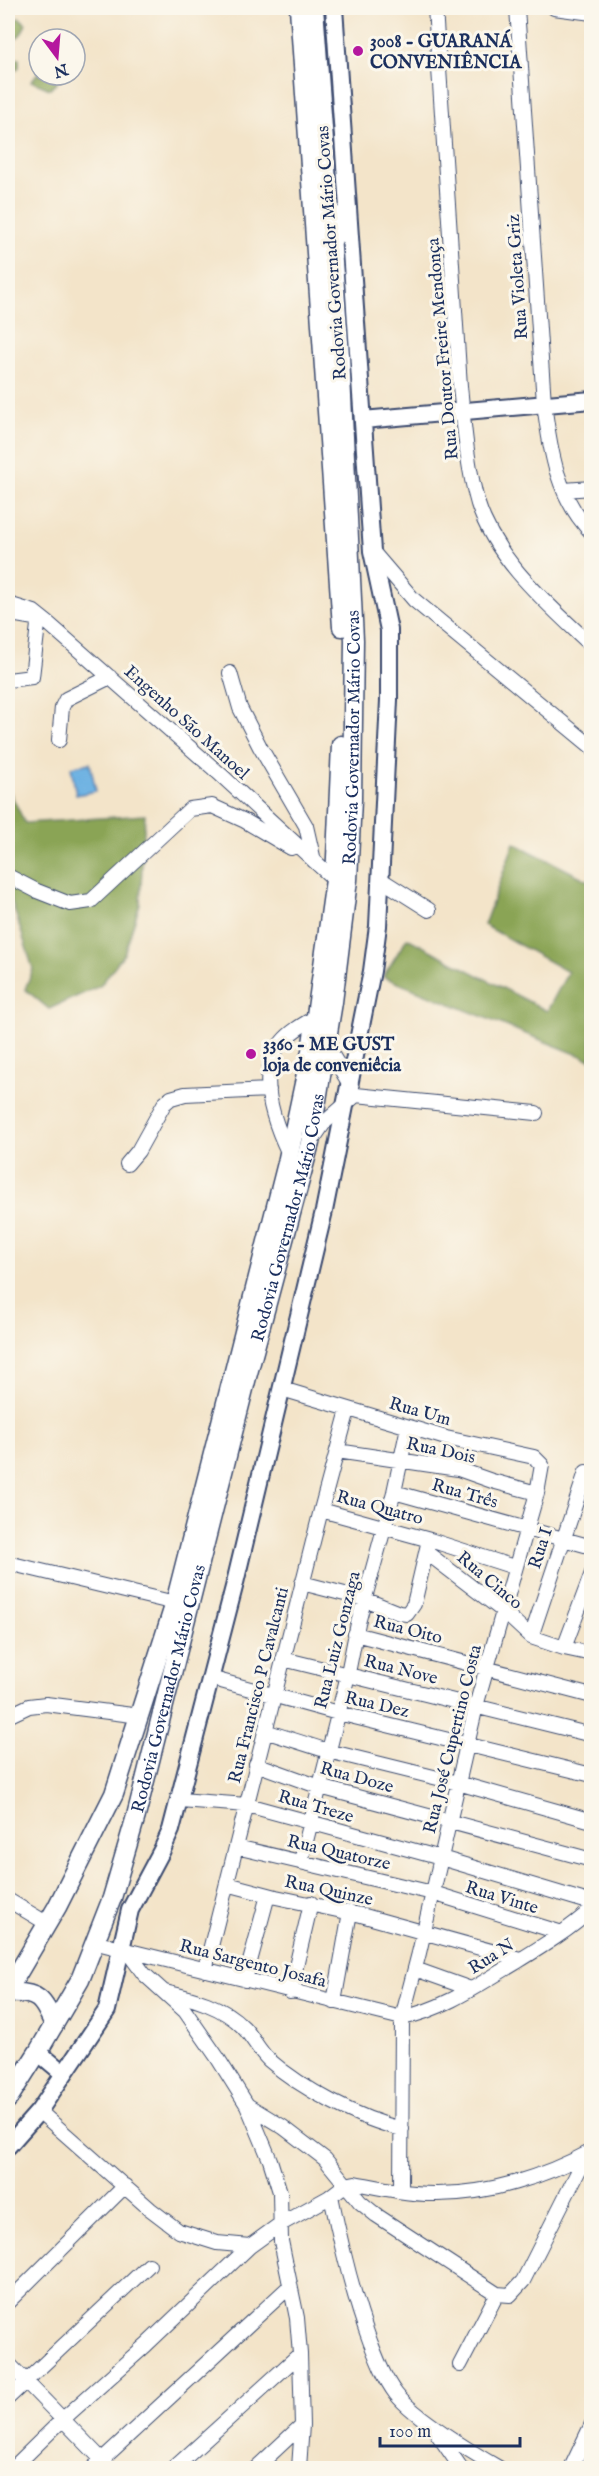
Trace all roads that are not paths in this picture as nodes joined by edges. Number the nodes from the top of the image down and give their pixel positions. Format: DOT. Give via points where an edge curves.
graph roads {
  1 [pos="299,8"];
  2 [pos="314,8"];
  3 [pos="334,8"];
  4 [pos="435,8"];
  5 [pos="517,8"];
  6 [pos="554,8"];
  7 [pos="591,13"];
  8 [pos="347,210"];
  9 [pos="332,240"];
  10 [pos="591,400"];
  11 [pos="544,403"];
  12 [pos="463,411"];
  13 [pos="363,420"];
  14 [pos="591,488"];
  15 [pos="564,490"];
  16 [pos="591,533"];
  17 [pos="372,551"];
  18 [pos="8,604"];
  19 [pos="8,616"];
  20 [pos="39,617"];
  21 [pos="591,646"];
  22 [pos="230,673"];
  23 [pos="110,677"];
  24 [pos="8,680"];
  25 [pos="59,740"];
  26 [pos="591,747"];
  27 [pos="314,861"];
  28 [pos="8,876"];
  29 [pos="380,879"];
  30 [pos="334,880"];
  31 [pos="429,910"];
  32 [pos="316,1017"];
  33 [pos="325,1043"];
  34 [pos="269,1090"];
  35 [pos="350,1094"];
  36 [pos="536,1113"];
  37 [pos="310,1143"];
  38 [pos="289,1154"];
  39 [pos="127,1164"];
  40 [pos="282,1389"];
  41 [pos="348,1410"];
  42 [pos="408,1427"];
  43 [pos="337,1451"];
  44 [pos="401,1460"];
  45 [pos="543,1470"];
  46 [pos="586,1472"];
  47 [pos="394,1492"];
  48 [pos="537,1493"];
  49 [pos="321,1510"];
  50 [pos="384,1528"];
  51 [pos="526,1529"];
  52 [pos="562,1538"];
  53 [pos="428,1546"];
  54 [pos="591,1547"];
  55 [pos="8,1563"];
  56 [pos="514,1567"];
  57 [pos="591,1573"];
  58 [pos="302,1583"];
  59 [pos="364,1599"];
  60 [pos="175,1603"];
  61 [pos="503,1611"];
  62 [pos="399,1613"];
  63 [pos="355,1634"];
  64 [pos="531,1637"];
  65 [pos="564,1648"];
  66 [pos="591,1654"];
  67 [pos="283,1659"];
  68 [pos="486,1668"];
  69 [pos="348,1674"];
  70 [pos="210,1678"];
  71 [pos="274,1696"];
  72 [pos="591,1696"];
  73 [pos="476,1706"];
  74 [pos="338,1713"];
  75 [pos="8,1716"];
  76 [pos="140,1716"];
  77 [pos="265,1731"];
  78 [pos="591,1736"];
  79 [pos="467,1743"];
  80 [pos="328,1751"];
  81 [pos="256,1764"];
  82 [pos="591,1775"];
  83 [pos="458,1782"];
  84 [pos="320,1787"];
  85 [pos="180,1800"];
  86 [pos="247,1805"];
  87 [pos="450,1820"];
  88 [pos="591,1821"];
  89 [pos="310,1823"];
  90 [pos="236,1847"];
  91 [pos="441,1858"];
  92 [pos="591,1860"];
  93 [pos="301,1861"];
  94 [pos="227,1884"];
  95 [pos="433,1893"];
  96 [pos="268,1895"];
  97 [pos="8,1900"];
  98 [pos="591,1902"];
  99 [pos="311,1904"];
  100 [pos="591,1909"];
  101 [pos="350,1912"];
  102 [pos="48,1924"];
  103 [pos="424,1933"];
  104 [pos="562,1933"];
  105 [pos="97,1943"];
  106 [pos="123,1950"];
  107 [pos="520,1959"];
  108 [pos="205,1970"];
  109 [pos="415,1970"];
  110 [pos="244,1980"];
  111 [pos="471,1989"];
  112 [pos="8,1992"];
  113 [pos="165,1992"];
  114 [pos="290,1992"];
  115 [pos="334,2002"];
  116 [pos="402,2018"];
  117 [pos="54,2025"];
  118 [pos="38,2052"];
  119 [pos="63,2073"];
  120 [pos="8,2099"];
  121 [pos="247,2105"];
  122 [pos="39,2111"];
  123 [pos="402,2129"];
  124 [pos="8,2146"];
  125 [pos="589,2152"];
  126 [pos="345,2185"];
  127 [pos="125,2186"];
  128 [pos="401,2191"];
  129 [pos="331,2196"];
  130 [pos="279,2225"];
  131 [pos="250,2246"];
  132 [pos="149,2265"];
  133 [pos="289,2287"];
  134 [pos="497,2294"];
  135 [pos="8,2302"];
  136 [pos="300,2354"];
  137 [pos="8,2362"];
  138 [pos="460,2365"];
  139 [pos="25,2381"];
  140 [pos="8,2398"];
  141 [pos="62,2420"];
  142 [pos="429,2422"];
  143 [pos="591,2424"];
  144 [pos="302,2426"];
  145 [pos="102,2466"];
  146 [pos="13,2469"];
  147 [pos="174,2469"];
  148 [pos="256,2469"];
  149 [pos="299,2469"];
  150 [pos="461,2469"];
  151 [pos="499,2469"];
  152 [pos="571,2469"];
  1 -- 30 [label="highway, Rodovia Governador Mário Covas" via="342,626"];
  2 -- 9 [label="highway, Rodovia Governador Mário Covas"];
  3 -- 8 [label="main road"];
  4 -- 12 [label="street, Rua Doutor Freire Mendonça"];
  5 -- 11 [label="street, Rua Violeta Griz"];
  6 -- 7 [label="street"];
  8 -- 9 [label="highway"];
  8 -- 13 [label="main road"];
  9 -- 33 [label="highway, Rodovia Governador Mário Covas" via="352,586 354,704 347,891"];
  10 -- 11 [label="main road"];
  11 -- 12 [label="main road"];
  11 -- 15 [label="street, Rua Violeta Griz" via="552,459"];
  12 -- 13 [label="main road"];
  12 -- 21 [label="street, Rua Doutor Freire Mendonça" via="471,471 487,525 517,570"];
  13 -- 17 [label="main road"];
  14 -- 15 [label="street"];
  15 -- 16 [label="street, Rua Violeta Griz"];
  17 -- 26 [label="street" via="414,600"];
  17 -- 29 [label="main road" via="390,642"];
  18 -- 20 [label="street, Engenho São Manoel" via="24,607"];
  19 -- 20 [label="street"];
  20 -- 23 [label="street, Engenho São Manoel"];
  20 -- 24 [label="street" via="32,677"];
  22 -- 27 [label="street" via="240,708 306,826"];
  23 -- 25 [label="street" via="66,699"];
  23 -- 27 [label="street, Engenho São Manoel"];
  27 -- 28 [label="street" via="212,806 190,809 92,901 70,904"];
  27 -- 30 [label="street, Engenho São Manoel"];
  29 -- 31 [label="street"];
  29 -- 35 [label="main road" via="372,971"];
  30 -- 32 [label="highway, Rodovia Governador Mário Covas"];
  32 -- 34 [label="street" via="280,1043 271,1063"];
  32 -- 38 [label="highway, Rodovia Governador Mário Covas"];
  33 -- 35 [label="street"];
  33 -- 37 [label="highway, Rodovia Governador Mário Covas"];
  34 -- 38 [label="street" via="277,1126"];
  34 -- 39 [label="street" via="171,1098"];
  35 -- 36 [label="street"];
  35 -- 37 [label="street"];
  35 -- 40 [label="main road"];
  37 -- 105 [label="highway, Rodovia Governador Mário Covas" via="141,1796"];
  38 -- 60 [label="highway, Rodovia Governador Mário Covas"];
  40 -- 41 [label="street, Rua Um"];
  40 -- 70 [label="main road"];
  41 -- 42 [label="street, Rua Um"];
  41 -- 43 [label="street, Rua Francisco P Cavalcanti"];
  42 -- 44 [label="street, Rua Luiz Gonzaga"];
  42 -- 45 [label="street, Rua Um" via="534,1456"];
  43 -- 44 [label="street, Rua Dois"];
  43 -- 49 [label="street, Rua Francisco P Cavalcanti"];
  44 -- 47 [label="street, Rua Luiz Gonzaga"];
  44 -- 48 [label="street, Rua Dois" via="458,1469"];
  45 -- 48 [label="street, Rua José Cupertino Costa"];
  46 -- 52 [label="street, Rua I"];
  47 -- 50 [label="street, Rua Luiz Gonzaga"];
  47 -- 51 [label="street, Rua Três"];
  48 -- 51 [label="street, Rua José Cupertino Costa"];
  49 -- 50 [label="street, Rua Quatro"];
  49 -- 58 [label="street, Rua Francisco P Cavalcanti"];
  50 -- 53 [label="street, Rua Quatro"];
  50 -- 59 [label="street, Rua Luiz Gonzaga"];
  51 -- 52 [label="street, Rua Três"];
  51 -- 56 [label="street, Rua José Cupertino Costa"];
  52 -- 54 [label="street, Rua Três"];
  52 -- 64 [label="street, Rua I"];
  53 -- 56 [label="street, Rua Quatro"];
  53 -- 61 [label="street, Rua Cinco"];
  53 -- 62 [label="street, Rua Quatro" via="412,1610"];
  55 -- 60 [label="street"];
  56 -- 61 [label="street, Rua José Cupertino Costa"];
  57 -- 65 [label="street"];
  58 -- 59 [label="street, Rua Oito"];
  58 -- 67 [label="street, Rua Francisco P Cavalcanti"];
  59 -- 62 [label="street, Rua Oito"];
  59 -- 63 [label="street, Rua Luiz Gonzaga"];
  60 -- 76 [label="highway, Rodovia Governador Mário Covas"];
  61 -- 64 [label="street, Rua Cinco"];
  61 -- 68 [label="street, Rua José Cupertino Costa"];
  63 -- 68 [label="street, Rua Oito"];
  63 -- 69 [label="street, Rua Luiz Gonzaga"];
  64 -- 65 [label="street"];
  65 -- 66 [label="street"];
  67 -- 69 [label="street, Rua Nove"];
  67 -- 71 [label="street, Rua Francisco P Cavalcanti"];
  68 -- 72 [label="street, Rua Oito"];
  68 -- 73 [label="street, Rua José Cupertino Costa"];
  69 -- 73 [label="street, Rua Nove"];
  69 -- 74 [label="street, Rua Luiz Gonzaga"];
  70 -- 71 [label="street, Rua Dez"];
  70 -- 85 [label="main road"];
  71 -- 74 [label="street, Rua Dez"];
  71 -- 77 [label="street, Rua Francisco P Cavalcanti"];
  73 -- 78 [label="street, Rua Nove"];
  73 -- 79 [label="street, Rua José Cupertino Costa"];
  74 -- 79 [label="street, Rua Dez"];
  74 -- 80 [label="street, Rua Luiz Gonzaga"];
  75 -- 76 [label="street" via="45,1704"];
  76 -- 102 [label="highway, Rodovia Governador Mário Covas" via="114,1794"];
  77 -- 80 [label="street"];
  77 -- 81 [label="street, Rua Francisco P Cavalcanti"];
  79 -- 82 [label="street, Rua Dez"];
  79 -- 83 [label="street, Rua José Cupertino Costa"];
  80 -- 83 [label="street"];
  80 -- 84 [label="street, Rua Luiz Gonzaga"];
  81 -- 84 [label="street, Rua Doze"];
  81 -- 86 [label="street, Rua Francisco P Cavalcanti"];
  83 -- 87 [label="street, Rua José Cupertino Costa"];
  83 -- 88 [label="street"];
  84 -- 87 [label="street, Rua Doze"];
  84 -- 89 [label="street, Rua Luiz Gonzaga"];
  85 -- 86 [label="street, Rua Treze"];
  85 -- 106 [label="main road" via="162,1850 130,1910"];
  86 -- 89 [label="street, Rua Treze"];
  86 -- 90 [label="street, Rua Francisco P Cavalcanti"];
  87 -- 91 [label="street, Rua José Cupertino Costa"];
  87 -- 92 [label="street, Rua Doze"];
  89 -- 91 [label="street, Rua Treze"];
  89 -- 93 [label="street, Rua Luiz Gonzaga"];
  90 -- 93 [label="street, Rua Quatorze"];
  90 -- 94 [label="street, Rua Francisco P Cavalcanti"];
  91 -- 95 [label="street, Rua José Cupertino Costa"];
  91 -- 98 [label="street, Rua Treze"];
  93 -- 95 [label="street, Rua Quatorze"];
  94 -- 96 [label="street, Rua Quinze"];
  94 -- 108 [label="street, Rua Francisco P Cavalcanti"];
  95 -- 103 [label="street, Rua José Cupertino Costa"];
  95 -- 104 [label="street, Rua Vinte"];
  96 -- 99 [label="street, Rua Quinze"];
  96 -- 110 [label="street"];
  97 -- 102 [label="street"];
  99 -- 101 [label="street, Rua Quinze"];
  99 -- 114 [label="street"];
  100 -- 104 [label="street, Rua N"];
  101 -- 103 [label="street, Rua Quinze"];
  101 -- 115 [label="street"];
  102 -- 112 [label="highway, Rodovia Governador Mário Covas"];
  103 -- 107 [label="street, Rua Quinze"];
  103 -- 109 [label="street, Rua José Cupertino Costa"];
  104 -- 107 [label="street, Rua N"];
  105 -- 106 [label="street, Rua Sargento Josafa"];
  105 -- 117 [label="highway, Rodovia Governador Mário Covas"];
  106 -- 108 [label="street, Rua Sargento Josafa"];
  106 -- 113 [label="street"];
  106 -- 119 [label="main road" via="107,2010"];
  107 -- 111 [label="street, Rua N"];
  108 -- 110 [label="street, Rua Sargento Josafa"];
  109 -- 111 [label="street"];
  109 -- 116 [label="street, Rua José Cupertino Costa"];
  110 -- 114 [label="street, Rua Sargento Josafa"];
  111 -- 116 [label="street, Rua N" via="446,2004"];
  112 -- 117 [label="highway" via="37,1997"];
  113 -- 121 [label="street" via="185,2011"];
  113 -- 123 [label="street" via="218,2009 243,2027 260,2051 284,2072 359,2116"];
  114 -- 115 [label="street, Rua Sargento Josafa"];
  115 -- 116 [label="street, Rua Sargento Josafa"];
  116 -- 123 [label="street, Rua José Cupertino Costa"];
  117 -- 118 [label="highway, Rodovia Governador Mário Covas"];
  118 -- 119 [label="main road"];
  118 -- 120 [label="highway, Rodovia Governador Mário Covas"];
  119 -- 122 [label="main road"];
  121 -- 126 [label="street" via="325,2159"];
  121 -- 130 [label="street" via="277,2178"];
  122 -- 124 [label="main road"];
  122 -- 127 [label="street"];
  123 -- 128 [label="street, Rua José Cupertino Costa"];
  125 -- 128 [label="street" via="531,2177 487,2189 432,2194"];
  125 -- 134 [label="street" via="523,2281 510,2295"];
  126 -- 128 [label="street" via="356,2183"];
  126 -- 129 [label="street"];
  126 -- 134 [label="street" via="376,2215"];
  127 -- 131 [label="street" via="179,2231 217,2243"];
  127 -- 135 [label="street"];
  129 -- 130 [label="street"];
  129 -- 142 [label="street" via="348,2277 375,2355 395,2393"];
  130 -- 131 [label="street"];
  130 -- 133 [label="street"];
  131 -- 141 [label="street"];
  132 -- 139 [label="street"];
  133 -- 136 [label="street"];
  133 -- 145 [label="street"];
  134 -- 138 [label="street"];
  136 -- 144 [label="street"];
  136 -- 147 [label="street"];
  137 -- 139 [label="street"];
  139 -- 140 [label="street"];
  139 -- 141 [label="street"];
  141 -- 145 [label="street"];
  141 -- 146 [label="street"];
  142 -- 150 [label="street"];
  142 -- 151 [label="street"];
  143 -- 152 [label="street"];
  144 -- 148 [label="street"];
  144 -- 149 [label="street"];
}
